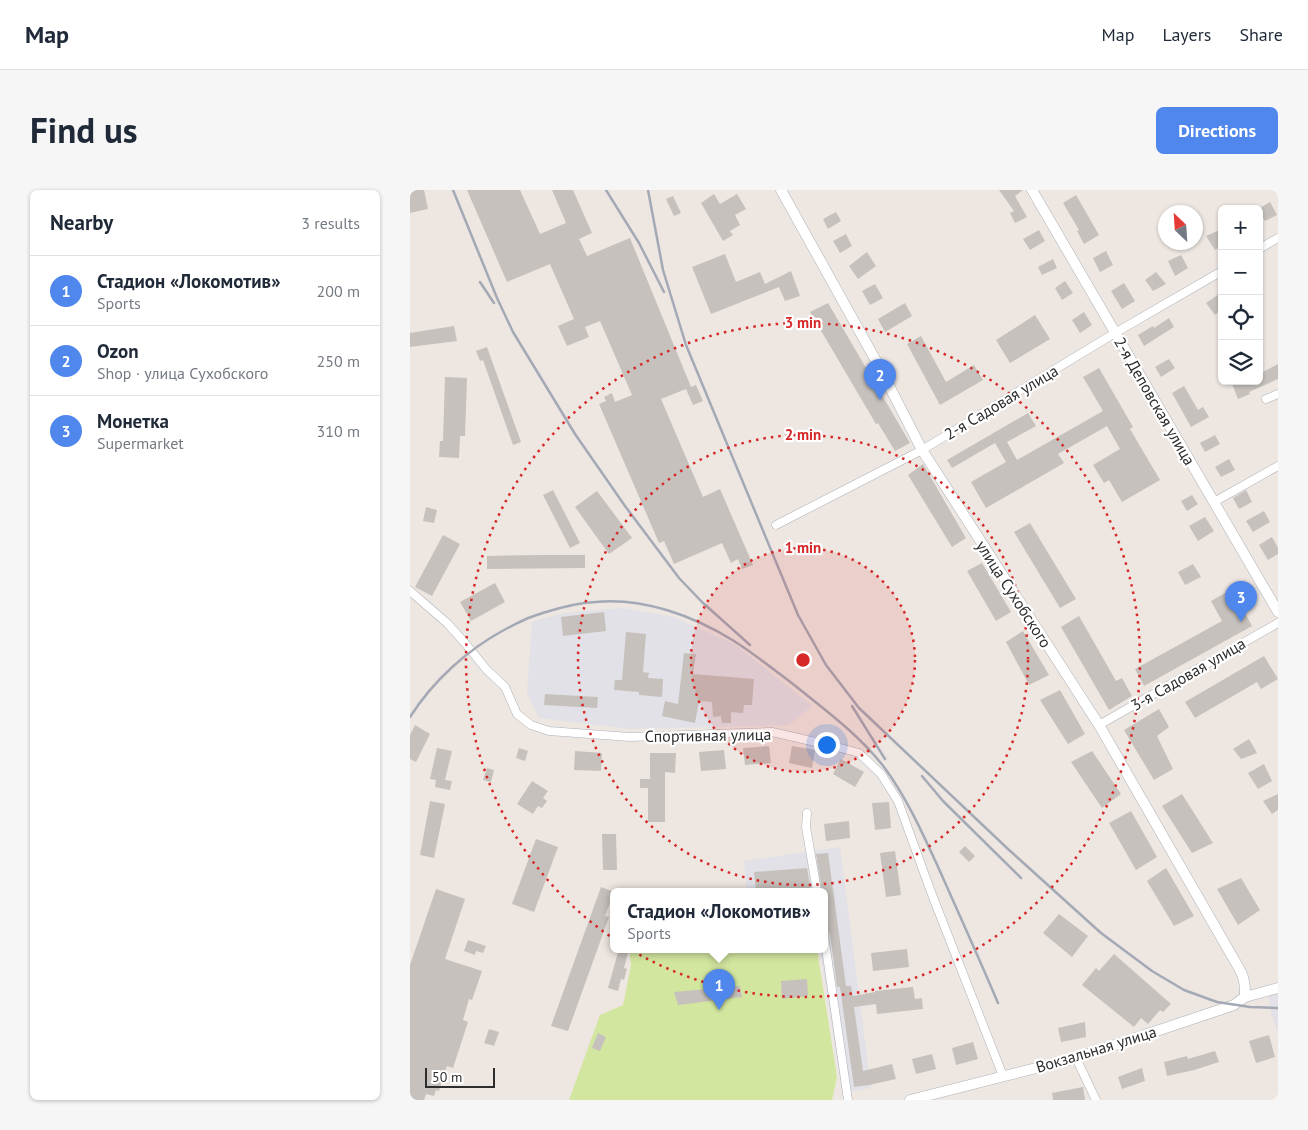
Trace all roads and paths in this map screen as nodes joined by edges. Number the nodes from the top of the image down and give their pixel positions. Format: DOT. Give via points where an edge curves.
graph roads {
  1 [pos="781,190"];
  2 [pos="1032,190"];
  3 [pos="1278,238"];
  4 [pos="1263,247"];
  5 [pos="1218,273"];
  6 [pos="1115,333"];
  7 [pos="1278,394"];
  8 [pos="1266,399"];
  9 [pos="922,450"];
  10 [pos="1278,466"];
  11 [pos="1214,502"];
  12 [pos="776,524"];
  13 [pos="410,591"];
  14 [pos="1278,612"];
  15 [pos="1278,623"];
  16 [pos="1099,725"];
  17 [pos="807,813"];
  18 [pos="816,888"];
  19 [pos="827,953"];
  20 [pos="1278,988"];
  21 [pos="1245,997"];
  22 [pos="1076,1058"];
  23 [pos="1004,1076"];
  24 [pos="848,1100"];
  25 [pos="910,1100"];
  26 [pos="1096,1100"];
  1 -- 9 [label="street, улица Сухобского"];
  2 -- 6 [label="street, 2-я Деповская улица"];
  3 -- 4 [label="street"];
  5 -- 6 [label="street, 2-я Садовая улица"];
  6 -- 9 [label="street, 2-я Садовая улица"];
  6 -- 11 [label="street, 2-я Деповская улица"];
  7 -- 8 [label="street"];
  9 -- 12 [label="street, 2-я Садовая улица"];
  9 -- 16 [label="street, улица Сухобского"];
  10 -- 11 [label="street"];
  11 -- 14 [label="street, 2-я Деповская улица"];
  13 -- 23 [label="street, Спортивная улица" via="466,642 505,688 518,714 530,726 549,731 630,737 772,732 859,754 881,774 898,801"];
  15 -- 16 [label="street, 3-я Садовая улица"];
  16 -- 21 [label="street, улица Сухобского" via="1244,977"];
  17 -- 18 [label="street" via="806,827"];
  19 -- 24 [label="street"];
  20 -- 21 [label="street, Вокзальная улица"];
  21 -- 22 [label="street, Вокзальная улица" via="1234,1005"];
  22 -- 23 [label="street, Вокзальная улица"];
  22 -- 26 [label="street"];
  23 -- 25 [label="street, Вокзальная улица"];
}
